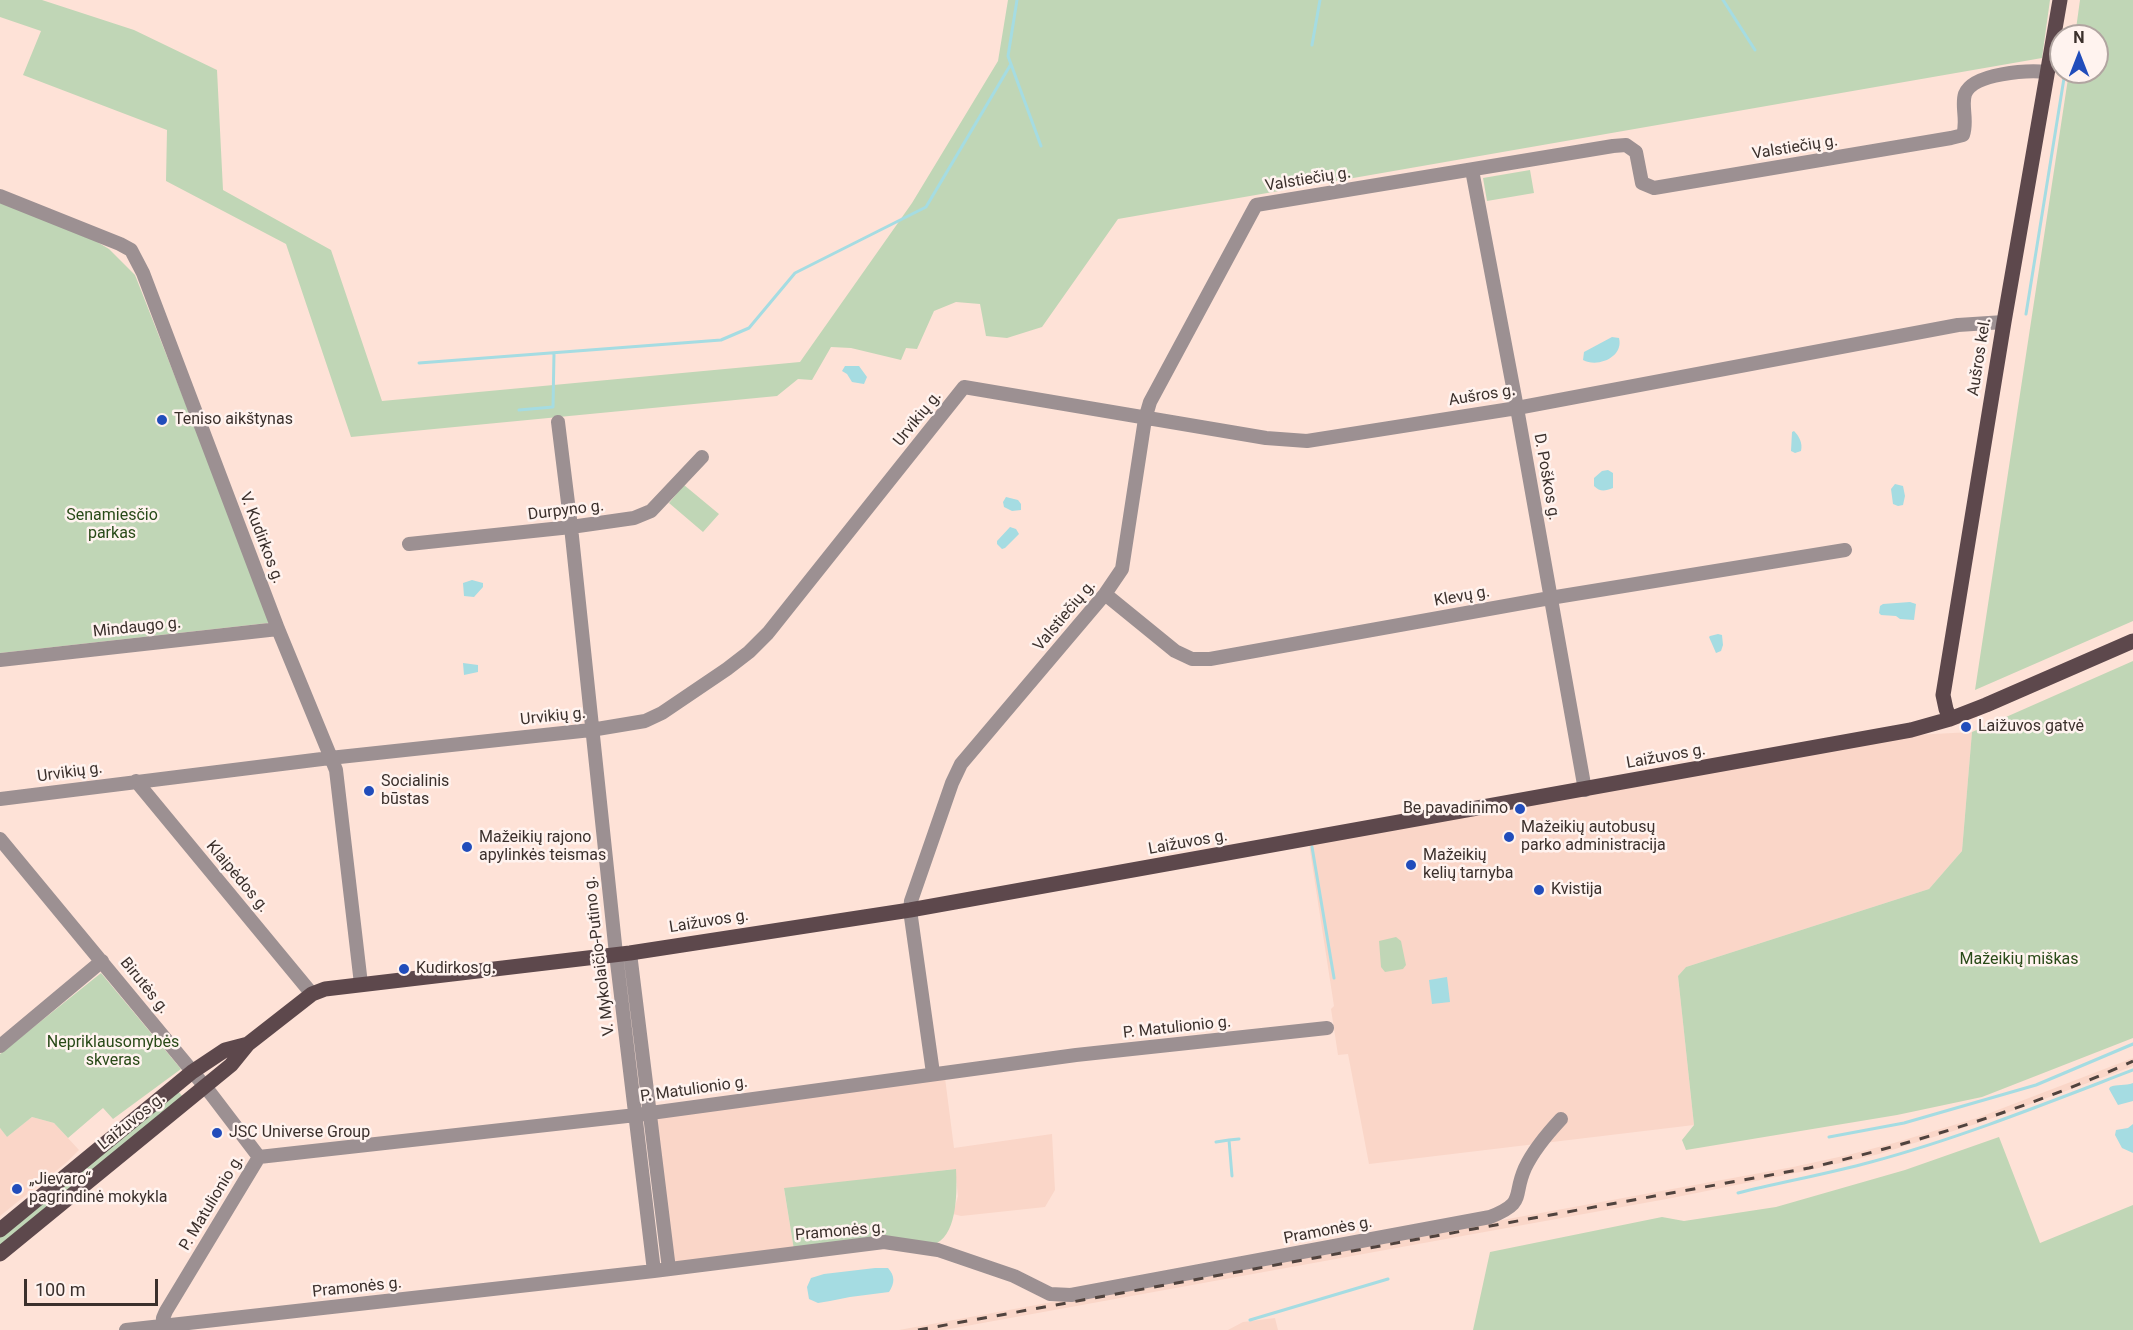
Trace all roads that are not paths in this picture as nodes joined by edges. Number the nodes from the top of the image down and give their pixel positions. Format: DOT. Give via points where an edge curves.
graph roads {
  1 [pos="2060,0"];
  2 [pos="2047,72"];
  3 [pos="1472,170"];
  4 [pos="0,196"];
  5 [pos="2004,322"];
  6 [pos="964,387"];
  7 [pos="1517,408"];
  8 [pos="1145,419"];
  9 [pos="558,422"];
  10 [pos="702,457"];
  11 [pos="571,527"];
  12 [pos="409,544"];
  13 [pos="1845,550"];
  14 [pos="1106,594"];
  15 [pos="1550,598"];
  16 [pos="278,629"];
  17 [pos="2133,641"];
  18 [pos="0,660"];
  19 [pos="1950,719"];
  20 [pos="591,730"];
  21 [pos="330,758"];
  22 [pos="136,781"];
  23 [pos="1585,790"];
  24 [pos="0,799"];
  25 [pos="0,839"];
  26 [pos="910,910"];
  27 [pos="623,953"];
  28 [pos="102,962"];
  29 [pos="362,984"];
  30 [pos="312,994"];
  31 [pos="1328,1028"];
  32 [pos="2,1042"];
  33 [pos="248,1044"];
  34 [pos="192,1072"];
  35 [pos="933,1073"];
  36 [pos="204,1086"];
  37 [pos="643,1114"];
  38 [pos="1561,1119"];
  39 [pos="259,1156"];
  40 [pos="0,1230"];
  41 [pos="0,1254"];
  42 [pos="669,1269"];
  43 [pos="654,1271"];
  44 [pos="162,1326"];
  45 [pos="126,1330"];
  1 -- 2 [label="main road, Aušros kel."];
  2 -- 3 [label="street, Valstiečių g." via="1983,78 1971,84 1965,95 1967,125 1963,135 1940,140 1654,188 1642,183 1636,152 1626,145"];
  2 -- 5 [label="main road, Aušros kel."];
  3 -- 7 [label="street, D. Poškos g."];
  3 -- 8 [label="street, Valstiečių g." via="1256,205 1150,402"];
  4 -- 16 [label="street, V. Kudirkos g." via="131,250"];
  5 -- 7 [label="street, Aušros g." via="1958,325"];
  5 -- 19 [label="main road, Aušros kel." via="1943,695"];
  6 -- 8 [label="street, Aušros g."];
  6 -- 20 [label="street, Urvikių g." via="749,652 662,713 645,721"];
  7 -- 8 [label="street, Aušros g." via="1307,441"];
  7 -- 15 [label="street, D. Poškos g."];
  8 -- 14 [label="street, Valstiečių g." via="1122,569"];
  9 -- 11 [label="street, V. Mykolaičio-Putino g."];
  10 -- 11 [label="street, Durpyno g." via="651,511 634,518"];
  11 -- 12 [label="street, Durpyno g."];
  11 -- 20 [label="street, V. Mykolaičio-Putino g."];
  13 -- 15 [label="street, Klevų g."];
  14 -- 15 [label="street, Klevų g." via="1175,651 1192,659 1210,659"];
  14 -- 26 [label="street, Valstiečių g." via="962,764 948,793"];
  15 -- 23 [label="street, D. Poškos g."];
  16 -- 18 [label="street, Mindaugo g."];
  16 -- 21 [label="street, V. Kudirkos g."];
  17 -- 19 [label="main road, Laižuvos g."];
  19 -- 23 [label="main road, Laižuvos g." via="1911,730"];
  20 -- 21 [label="street, Urvikių g."];
  20 -- 27 [label="street, V. Mykolaičio-Putino g."];
  21 -- 22 [label="street, Urvikių g."];
  21 -- 29 [label="street, V. Kudirkos g." via="336,770"];
  22 -- 24 [label="street, Urvikių g."];
  22 -- 30 [label="street, Klaipėdos g."];
  23 -- 26 [label="main road, Laižuvos g."];
  25 -- 28 [label="street, Birutės g."];
  26 -- 27 [label="main road, Laižuvos g."];
  26 -- 35 [label="street"];
  27 -- 29 [label="main road, Laižuvos g."];
  27 -- 37 [label="street, V. Mykolaičio-Putino g."];
  28 -- 32 [label="street"];
  28 -- 34 [label="street, Birutės g."];
  29 -- 30 [label="main road, Laižuvos g."];
  30 -- 33 [label="main road, Laižuvos g."];
  31 -- 35 [label="street, P. Matulionio g."];
  33 -- 34 [label="main road, Laižuvos g." via="225,1050"];
  33 -- 36 [label="main road, Laižuvos g." via="231,1065"];
  34 -- 36 [label="street, Birutės g."];
  34 -- 40 [label="main road, Laižuvos g."];
  35 -- 37 [label="street, P. Matulionio g."];
  36 -- 39 [label="street, Birutės g."];
  36 -- 41 [label="main road, Laižuvos g."];
  37 -- 39 [label="street, P. Matulionio g."];
  37 -- 42 [label="street, V. Mykolaičio-Putino g."];
  37 -- 43 [label="street, V. Mykolaičio-Putino g."];
  38 -- 42 [label="street, Pramonės g." via="1540,1142 1524,1169 1510,1209 1490,1217 1071,1295 1050,1294 1014,1276 938,1250 884,1242"];
  39 -- 44 [label="street, P. Matulionio g." via="166,1311"];
  42 -- 43 [label="street, Pramonės g."];
  43 -- 44 [label="street, Pramonės g."];
  44 -- 45 [label="street, Pramonės g."];
}
